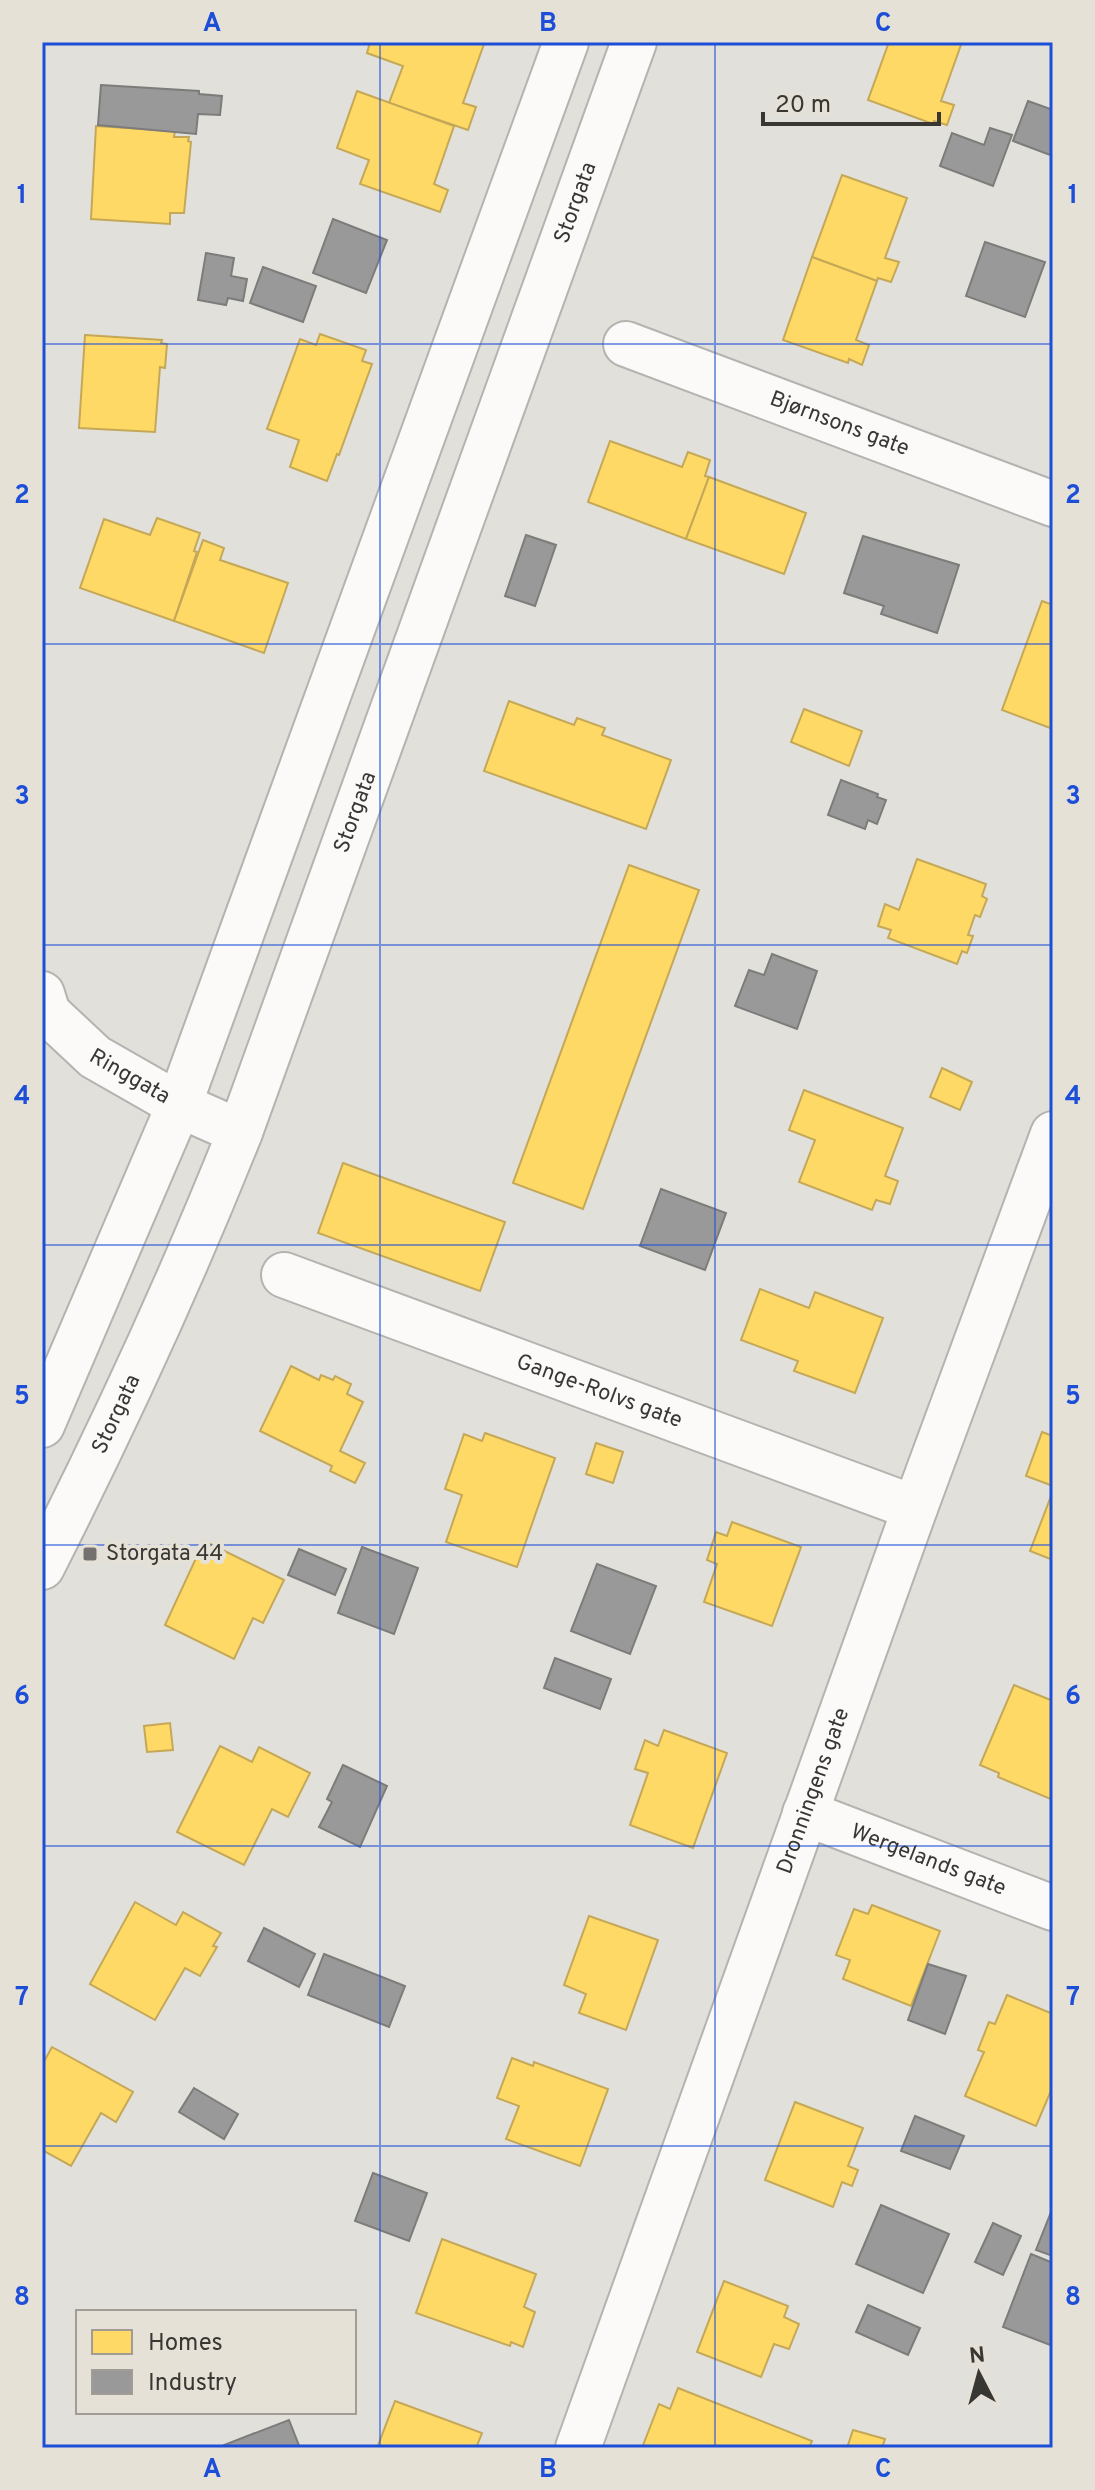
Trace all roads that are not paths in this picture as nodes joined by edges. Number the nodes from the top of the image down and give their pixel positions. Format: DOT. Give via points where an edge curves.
graph roads {
  1 [pos="566,42"];
  2 [pos="634,42"];
  3 [pos="626,344"];
  4 [pos="1053,504"];
  5 [pos="44,1008"];
  6 [pos="179,1105"];
  7 [pos="240,1132"];
  8 [pos="1053,1134"];
  9 [pos="1037,1229"];
  10 [pos="284,1275"];
  11 [pos="42,1425"];
  12 [pos="915,1508"];
  13 [pos="42,1567"];
  14 [pos="805,1813"];
  15 [pos="1053,1908"];
  16 [pos="578,2448"];
  1 -- 6 [label="street"];
  2 -- 7 [label="street, Storgata"];
  3 -- 4 [label="street, Bjørnsons gate"];
  5 -- 6 [label="street, Ringgata" via="95,1057"];
  6 -- 7 [label="street, Ringgata"];
  6 -- 11 [label="street"];
  7 -- 13 [label="street, Storgata" via="95,1461"];
  8 -- 9 [label="street, Dronningens gate"];
  9 -- 12 [label="street, Dronningens gate"];
  10 -- 12 [label="street, Gange-Rolvs gate"];
  12 -- 14 [label="street, Dronningens gate"];
  14 -- 15 [label="street, Wergelands gate"];
  14 -- 16 [label="street, Dronningens gate"];
}
